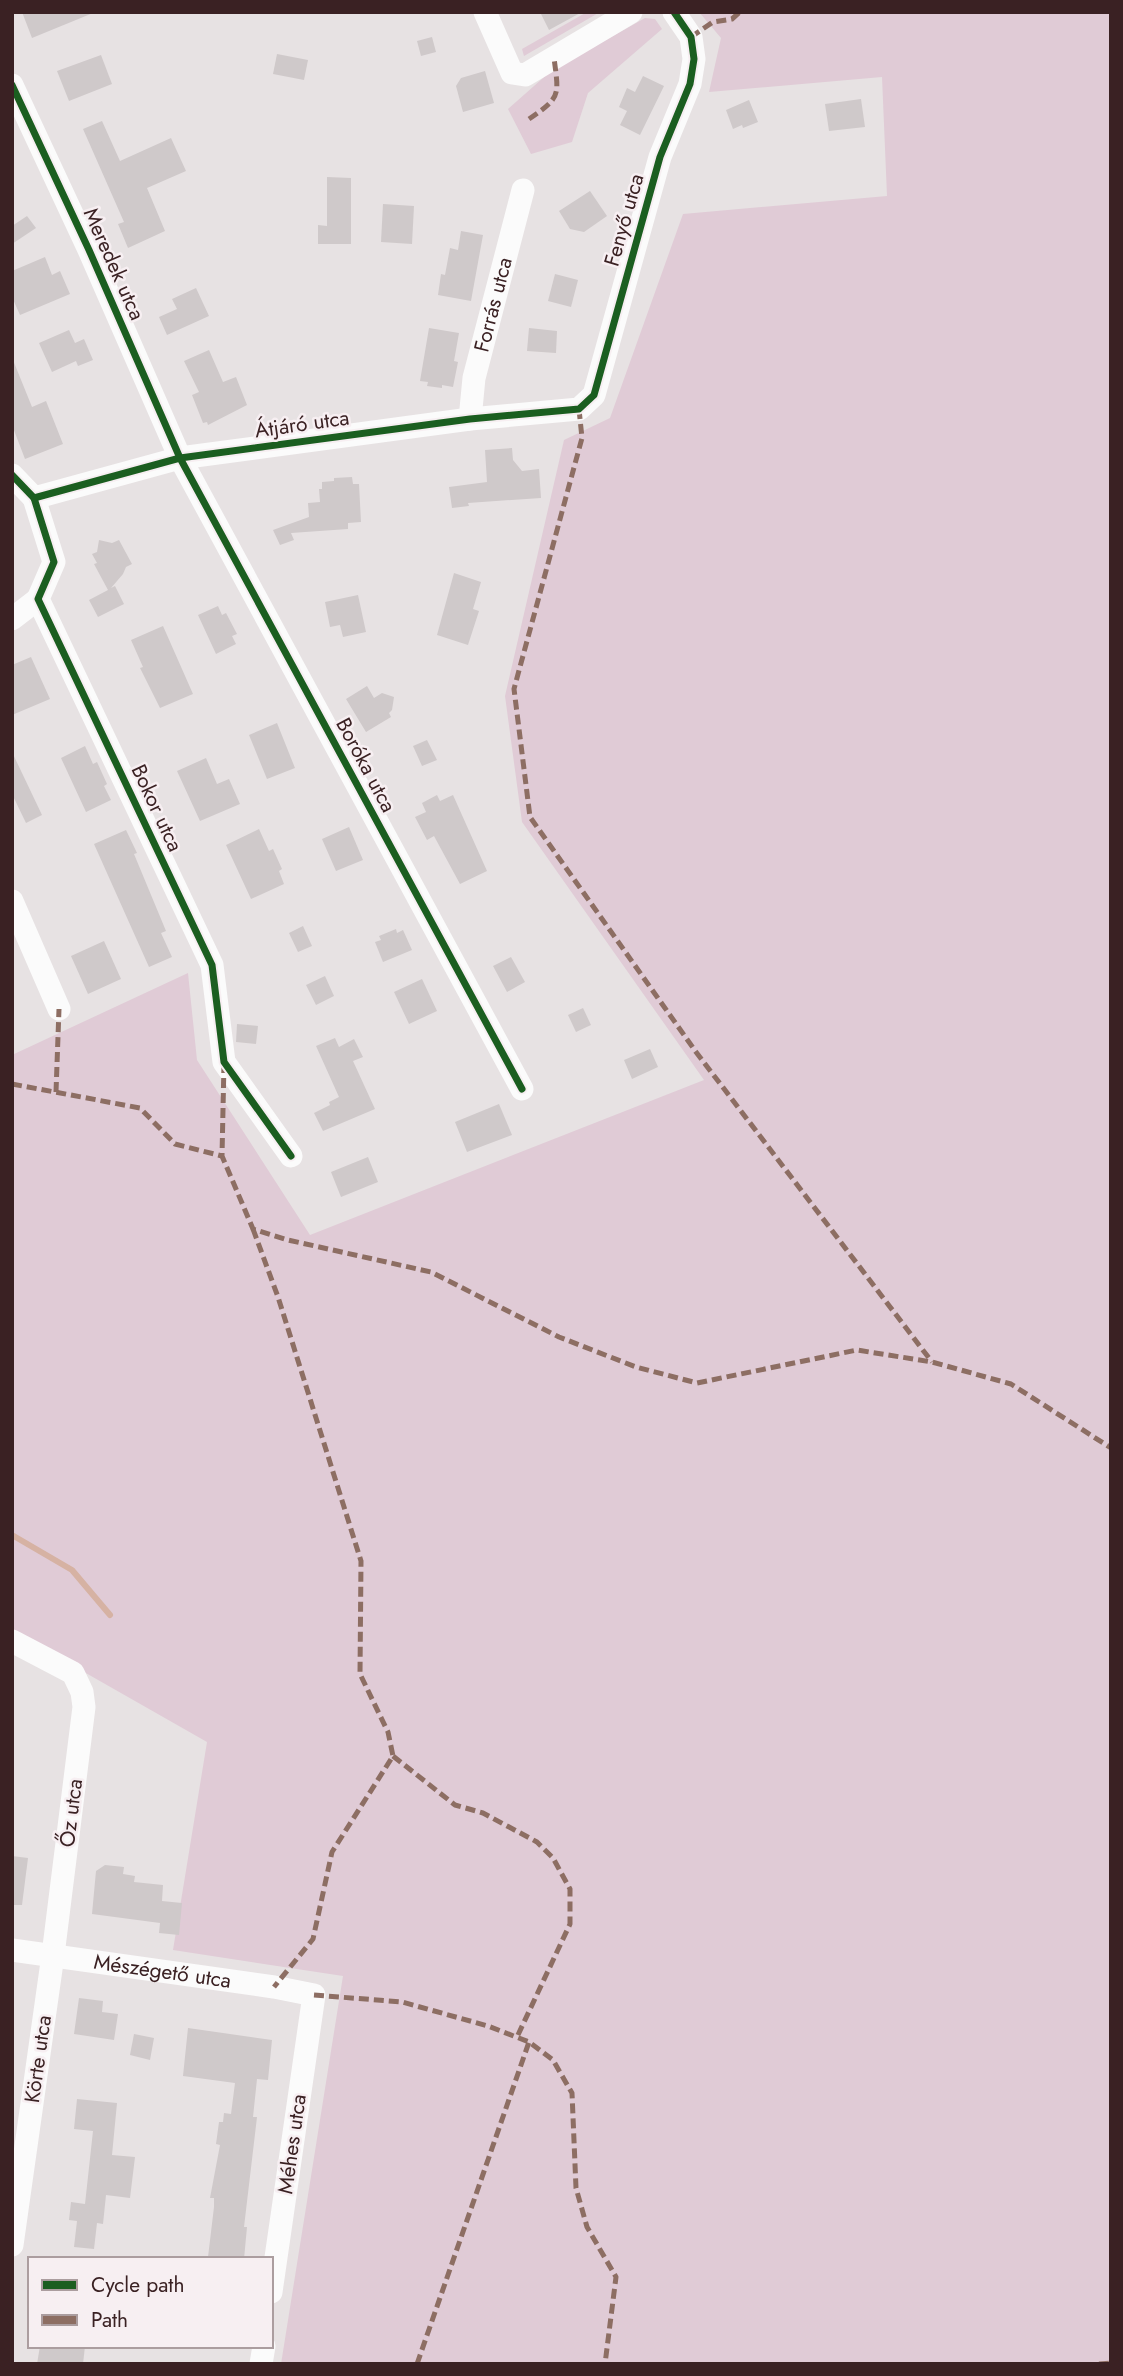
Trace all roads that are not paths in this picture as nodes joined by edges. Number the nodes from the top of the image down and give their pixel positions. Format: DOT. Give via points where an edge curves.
graph roads {
  1 [pos="485,12"];
  2 [pos="631,12"];
  3 [pos="674,12"];
  4 [pos="12,85"];
  5 [pos="523,190"];
  6 [pos="579,409"];
  7 [pos="470,419"];
  8 [pos="180,458"];
  9 [pos="12,475"];
  10 [pos="34,498"];
  11 [pos="38,599"];
  12 [pos="12,619"];
  13 [pos="12,901"];
  14 [pos="59,1009"];
  15 [pos="522,1088"];
  16 [pos="291,1156"];
  17 [pos="12,1641"];
  18 [pos="12,1950"];
  19 [pos="53,1955"];
  20 [pos="314,1995"];
  21 [pos="12,2245"];
  22 [pos="273,2278"];
  1 -- 2 [label="street" via="512,73 525,75"];
  3 -- 6 [label="street, Fenyő utca" via="691,37 690,84 660,157 594,395"];
  4 -- 8 [label="street, Meredek utca"];
  5 -- 7 [label="street, Forrás utca" via="474,378"];
  6 -- 7 [label="street, Átjáró utca"];
  7 -- 8 [label="street, Átjáró utca"];
  8 -- 10 [label="street, Átjáró utca"];
  8 -- 15 [label="street, Boróka utca"];
  9 -- 10 [label="street"];
  10 -- 11 [label="street" via="54,562"];
  11 -- 12 [label="street"];
  11 -- 16 [label="street, Bokor utca" via="212,965 224,1062"];
  13 -- 14 [label="street"];
  17 -- 19 [label="street, Őz utca" via="73,1674 84,1707"];
  18 -- 19 [label="street, Mészégető utca"];
  19 -- 20 [label="street, Mészégető utca"];
  19 -- 21 [label="street, Körte utca"];
  20 -- 22 [label="street, Méhes utca"];
}
